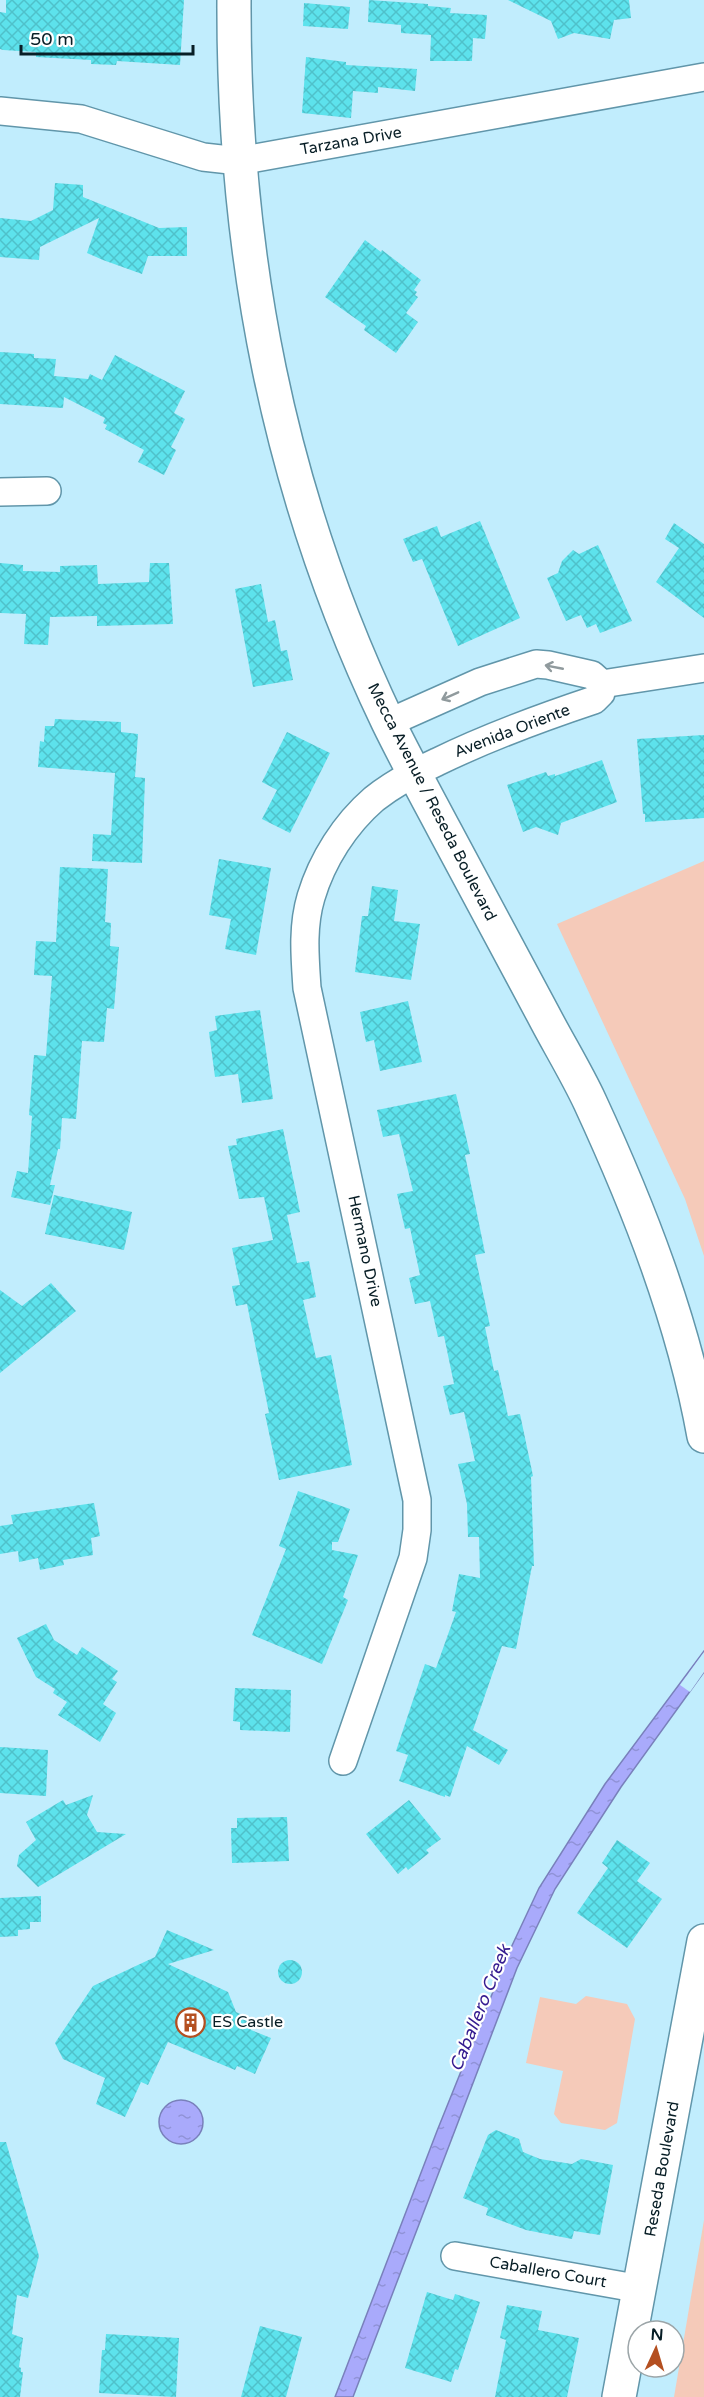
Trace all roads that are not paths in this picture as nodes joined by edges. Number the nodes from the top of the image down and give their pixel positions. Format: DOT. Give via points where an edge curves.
graph roads {
  1 [pos="234,0"];
  2 [pos="704,77"];
  3 [pos="0,111"];
  4 [pos="239,161"];
  5 [pos="47,491"];
  6 [pos="0,492"];
  7 [pos="704,668"];
  8 [pos="602,684"];
  9 [pos="388,723"];
  10 [pos="414,773"];
  11 [pos="704,1436"];
  12 [pos="343,1761"];
  13 [pos="704,1941"];
  14 [pos="454,2256"];
  15 [pos="640,2289"];
  16 [pos="619,2397"];
  1 -- 4 [label="main road, Mecca Avenue / Reseda Boulevard"];
  2 -- 4 [label="street, Tarzana Drive"];
  3 -- 4 [label="street, Tarzana Drive" via="81,119 203,157"];
  4 -- 9 [label="main road, Mecca Avenue / Reseda Boulevard" via="256,301 286,447 323,567"];
  5 -- 6 [label="street"];
  7 -- 8 [label="street"];
  8 -- 9 [label="street, one-way" via="592,675 536,664 480,682"];
  8 -- 10 [label="street, Avenida Oriente" via="601,693 594,700 513,728"];
  9 -- 10 [label="main road, Mecca Avenue / Reseda Boulevard"];
  10 -- 11 [label="main road, Mecca Avenue / Reseda Boulevard" via="588,1099 670,1303"];
  10 -- 12 [label="street, Hermano Drive" via="365,807 330,851 310,898 304,938 307,988 417,1500 413,1558"];
  13 -- 15 [label="main road, Reseda Boulevard"];
  14 -- 15 [label="street, Caballero Court"];
  15 -- 16 [label="main road, Reseda Boulevard"];
}
